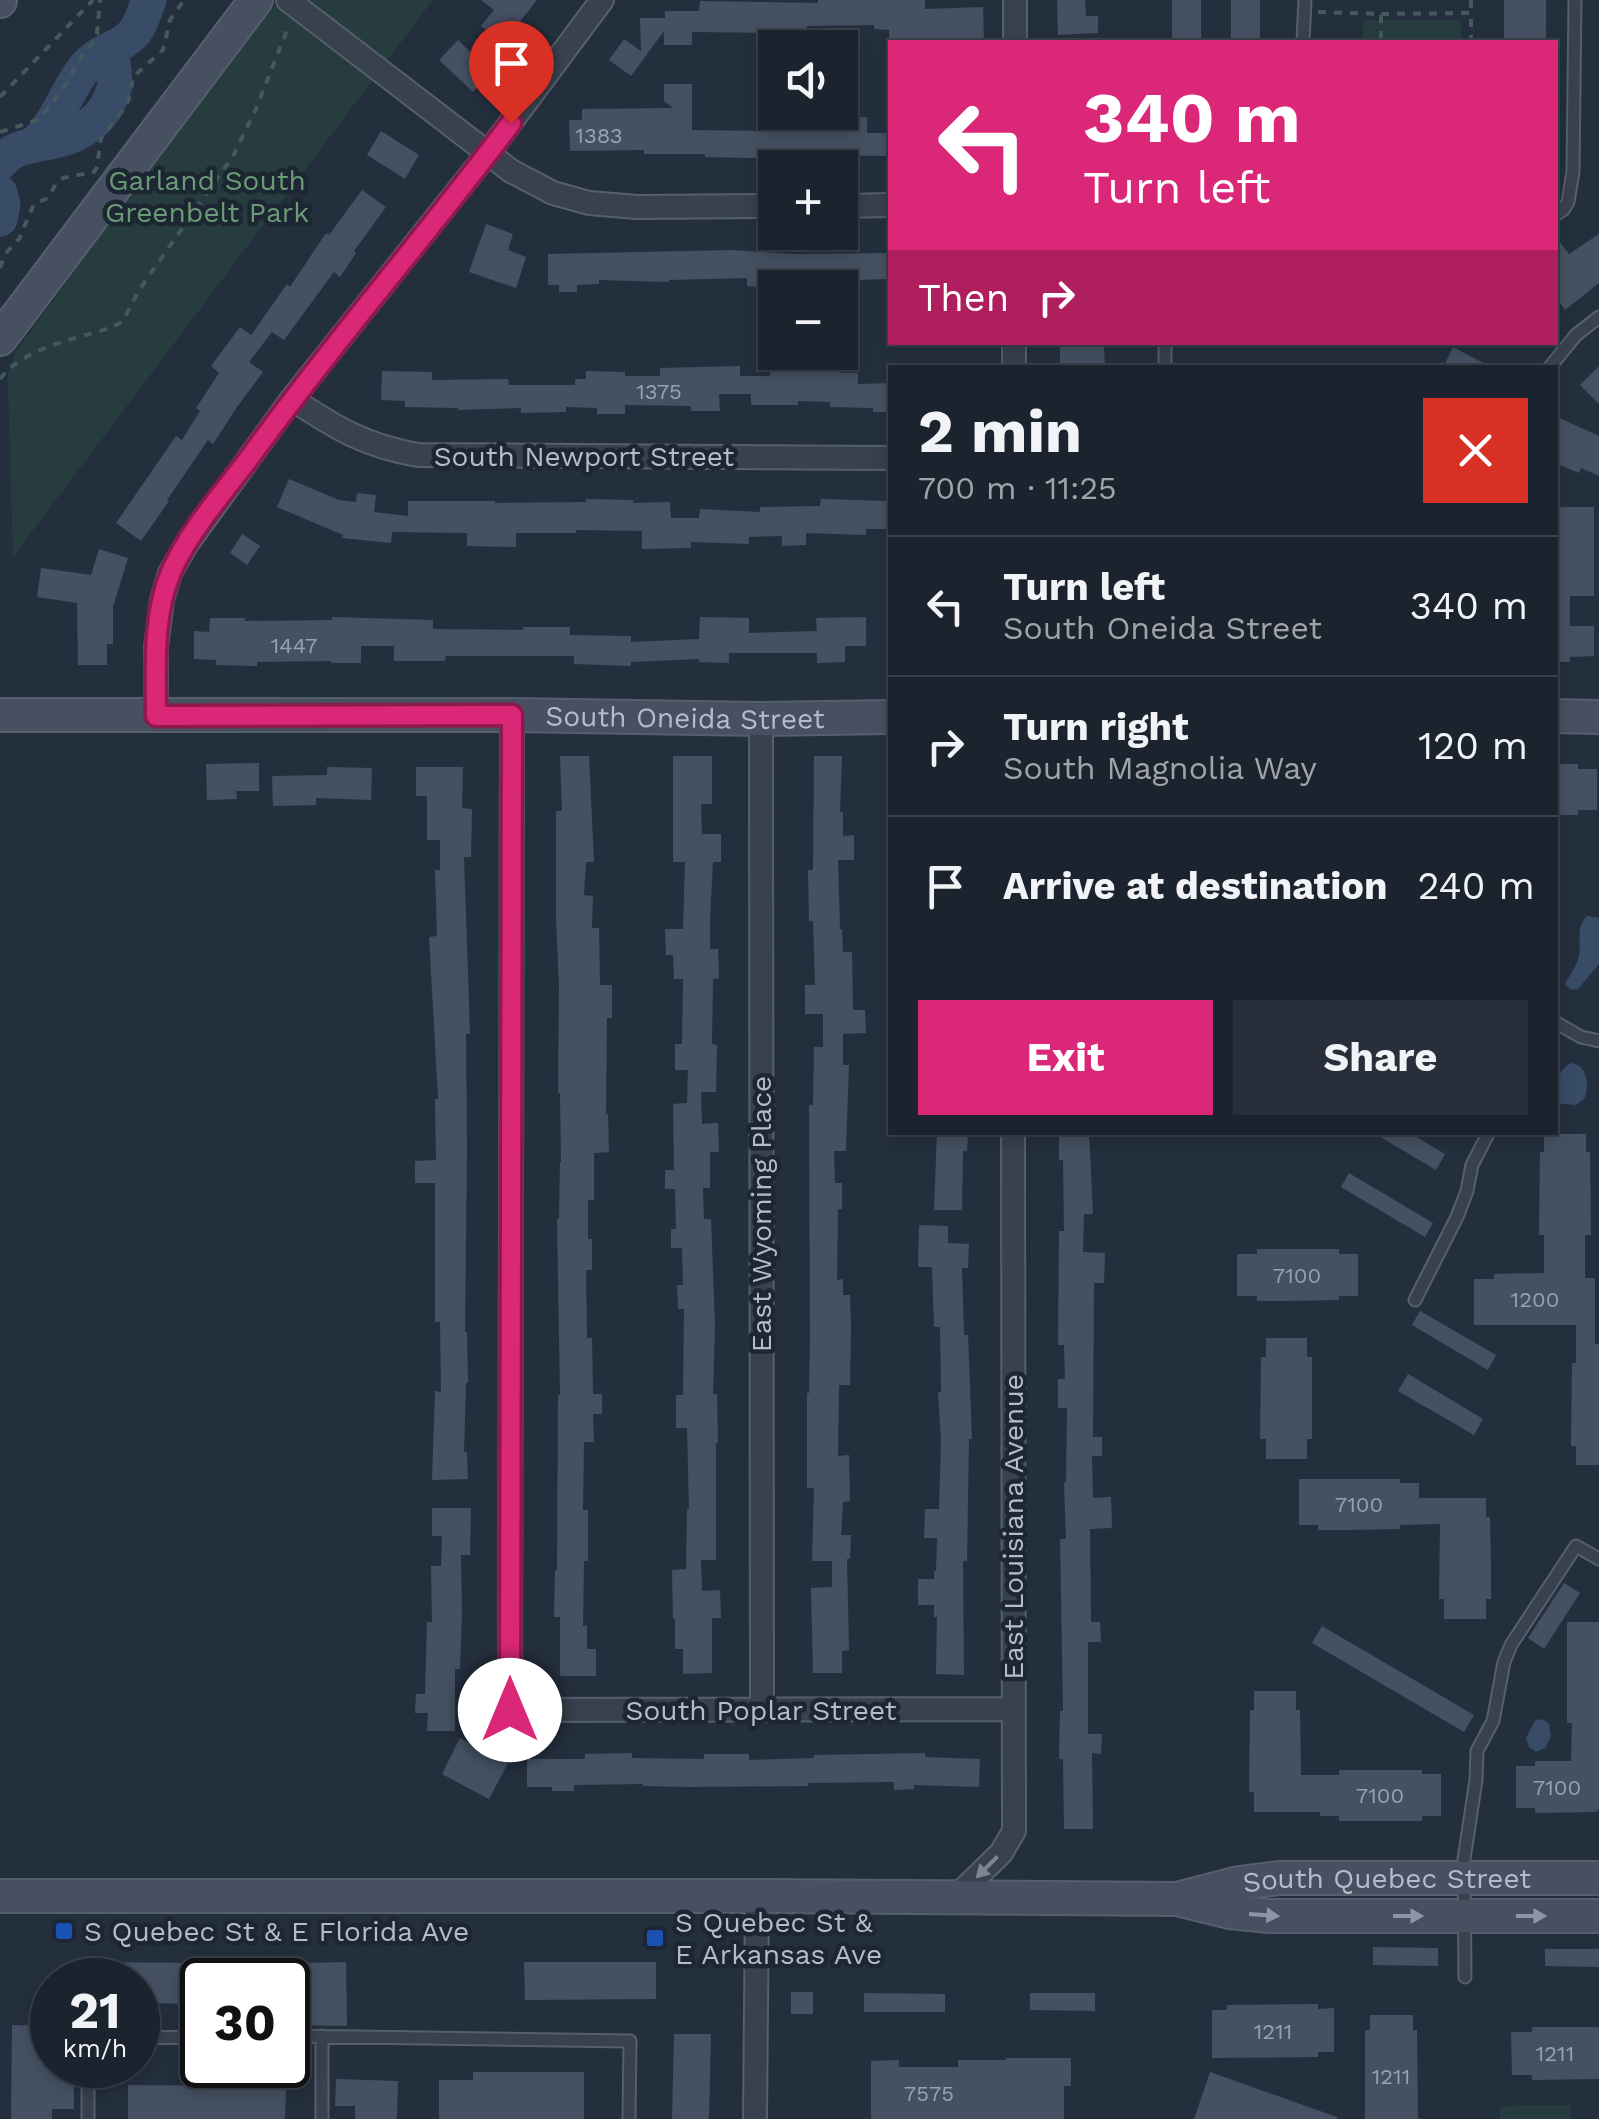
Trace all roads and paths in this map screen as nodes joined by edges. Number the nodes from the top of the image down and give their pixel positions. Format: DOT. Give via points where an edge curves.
graph roads {
  1 [pos="96,0"];
  2 [pos="184,0"];
  3 [pos="256,0"];
  4 [pos="602,0"];
  5 [pos="1015,0"];
  6 [pos="1305,0"];
  7 [pos="1471,0"];
  8 [pos="1576,0"];
  9 [pos="293,4"];
  10 [pos="1318,12"];
  11 [pos="1471,13"];
  12 [pos="1381,14"];
  13 [pos="1015,40"];
  14 [pos="1303,40"];
  15 [pos="1381,40"];
  16 [pos="1471,40"];
  17 [pos="0,97"];
  18 [pos="0,132"];
  19 [pos="488,153"];
  20 [pos="758,206"];
  21 [pos="858,206"];
  22 [pos="888,206"];
  23 [pos="1558,212"];
  24 [pos="0,268"];
  25 [pos="1599,317"];
  26 [pos="0,338"];
  27 [pos="1551,365"];
  28 [pos="0,380"];
  29 [pos="292,399"];
  30 [pos="888,458"];
  31 [pos="0,715"];
  32 [pos="512,715"];
  33 [pos="156,716"];
  34 [pos="1558,716"];
  35 [pos="1599,716"];
  36 [pos="888,717"];
  37 [pos="761,719"];
  38 [pos="1558,1024"];
  39 [pos="1599,1041"];
  40 [pos="1013,1135"];
  41 [pos="1487,1135"];
  42 [pos="1415,1300"];
  43 [pos="1599,1559"];
  44 [pos="1013,1709"];
  45 [pos="762,1710"];
  46 [pos="1464,1878"];
  47 [pos="1599,1878"];
  48 [pos="0,1896"];
  49 [pos="757,1896"];
  50 [pos="956,1898"];
  51 [pos="1177,1899"];
  52 [pos="1464,1916"];
  53 [pos="1599,1916"];
  54 [pos="1465,1977"];
  55 [pos="310,2036"];
  56 [pos="322,2036"];
  57 [pos="88,2088"];
  58 [pos="88,2119"];
  59 [pos="322,2119"];
  60 [pos="629,2119"];
  61 [pos="756,2119"];
  1 -- 17 [label="path"];
  1 -- 18 [label="path" via="98,34 48,109 37,120"];
  2 -- 24 [label="path" via="170,20 163,50 133,77 126,106 101,138 94,172 63,178 34,204"];
  3 -- 26 [label="main road"];
  4 -- 19 [label="street"];
  5 -- 13 [label="street"];
  6 -- 14 [label="lane"];
  7 -- 11 [label="path"];
  8 -- 23 [label="lane" via="1573,172 1568,202"];
  9 -- 19 [label="street"];
  9 -- 28 [label="path" via="234,156 126,317 18,362"];
  10 -- 12 [label="path"];
  11 -- 12 [label="path"];
  11 -- 16 [label="path"];
  12 -- 15 [label="path"];
  19 -- 20 [label="street" via="536,186 589,203"];
  19 -- 29 [label="street"];
  21 -- 22 [label="street"];
  25 -- 27 [label="lane"];
  29 -- 30 [label="street, South Newport Street" via="344,432 418,455"];
  29 -- 33 [label="street" via="170,573 156,647"];
  31 -- 33 [label="main road, South Oneida Street"];
  32 -- 33 [label="main road, South Oneida Street"];
  32 -- 37 [label="main road, South Oneida Street"];
  32 -- 45 [label="street, South Poplar Street" via="510,1710"];
  34 -- 35 [label="main road"];
  36 -- 37 [label="main road, South Oneida Street"];
  37 -- 45 [label="street, East Wyoming Place"];
  38 -- 39 [label="lane"];
  40 -- 44 [label="street, East Louisiana Avenue"];
  41 -- 42 [label="lane" via="1457,1218"];
  43 -- 46 [label="lane" via="1576,1546 1508,1650 1493,1721 1477,1751"];
  44 -- 45 [label="street, South Poplar Street"];
  44 -- 50 [label="street, East Louisiana Avenue, one-way" via="1014,1831"];
  46 -- 47 [label="main road, South Quebec Street"];
  46 -- 51 [label="main road, South Quebec Street" via="1272,1878"];
  46 -- 52 [label="lane"];
  48 -- 49 [label="main road, South Quebec Street"];
  49 -- 50 [label="main road, South Quebec Street"];
  49 -- 61 [label="street"];
  50 -- 51 [label="main road, South Quebec Street"];
  51 -- 52 [label="main road, South Quebec Street, one-way" via="1270,1916"];
  52 -- 53 [label="main road, South Quebec Street, one-way"];
  52 -- 54 [label="lane"];
  55 -- 56 [label="lane"];
  56 -- 59 [label="lane"];
  56 -- 60 [label="lane" via="630,2041"];
  57 -- 58 [label="lane"];
}
